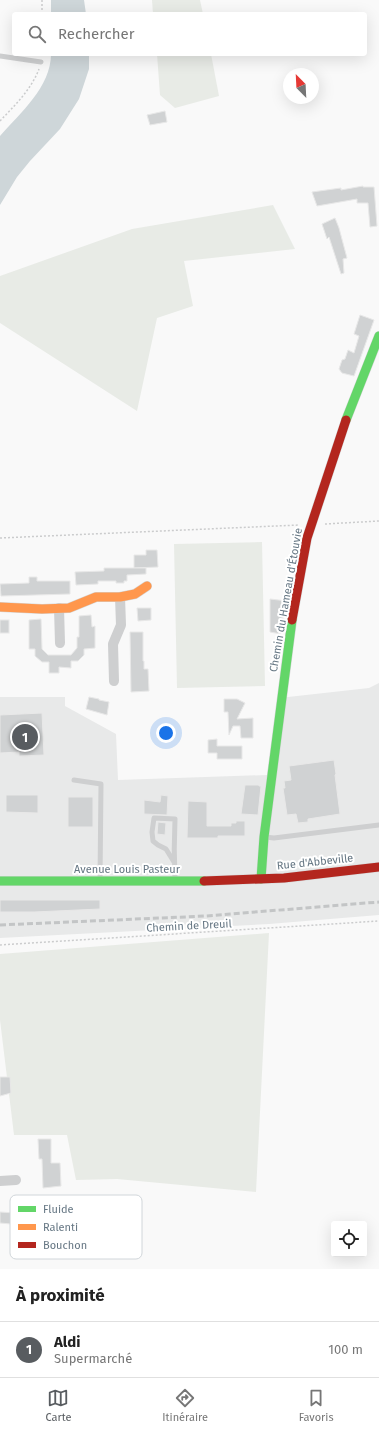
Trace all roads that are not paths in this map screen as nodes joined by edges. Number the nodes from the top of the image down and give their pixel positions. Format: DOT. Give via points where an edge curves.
graph roads {
  1 [pos="0,56"];
  2 [pos="41,62"];
  3 [pos="379,336"];
  4 [pos="147,586"];
  5 [pos="120,597"];
  6 [pos="0,607"];
  7 [pos="59,608"];
  8 [pos="60,643"];
  9 [pos="114,681"];
  10 [pos="74,780"];
  11 [pos="379,825"];
  12 [pos="264,837"];
  13 [pos="174,862"];
  14 [pos="379,867"];
  15 [pos="257,879"];
  16 [pos="0,880"];
  17 [pos="100,881"];
  18 [pos="175,882"];
  19 [pos="16,1180"];
  20 [pos="0,1181"];
  1 -- 2 [label="lane"];
  3 -- 12 [label="street, Chemin du Hameau d'Étouvie" via="345,424 311,524 290,633"];
  4 -- 5 [label="street" via="135,594"];
  5 -- 7 [label="street" via="96,597 69,608"];
  5 -- 9 [label="street" via="121,625 113,644"];
  6 -- 7 [label="street"];
  7 -- 8 [label="street"];
  10 -- 17 [label="lane" via="101,784"];
  11 -- 12 [label="lane" via="274,838"];
  12 -- 15 [label="street, Chemin du Hameau d'Étouvie"];
  13 -- 13 [label="lane" via="166,849 153,841 154,818 175,820"];
  13 -- 18 [label="lane"];
  14 -- 15 [label="street, Rue d'Abbeville"];
  15 -- 18 [label="street, Avenue Louis Pasteur"];
  16 -- 17 [label="street, Avenue Louis Pasteur"];
  17 -- 18 [label="street, Avenue Louis Pasteur"];
  19 -- 20 [label="street"];
}
